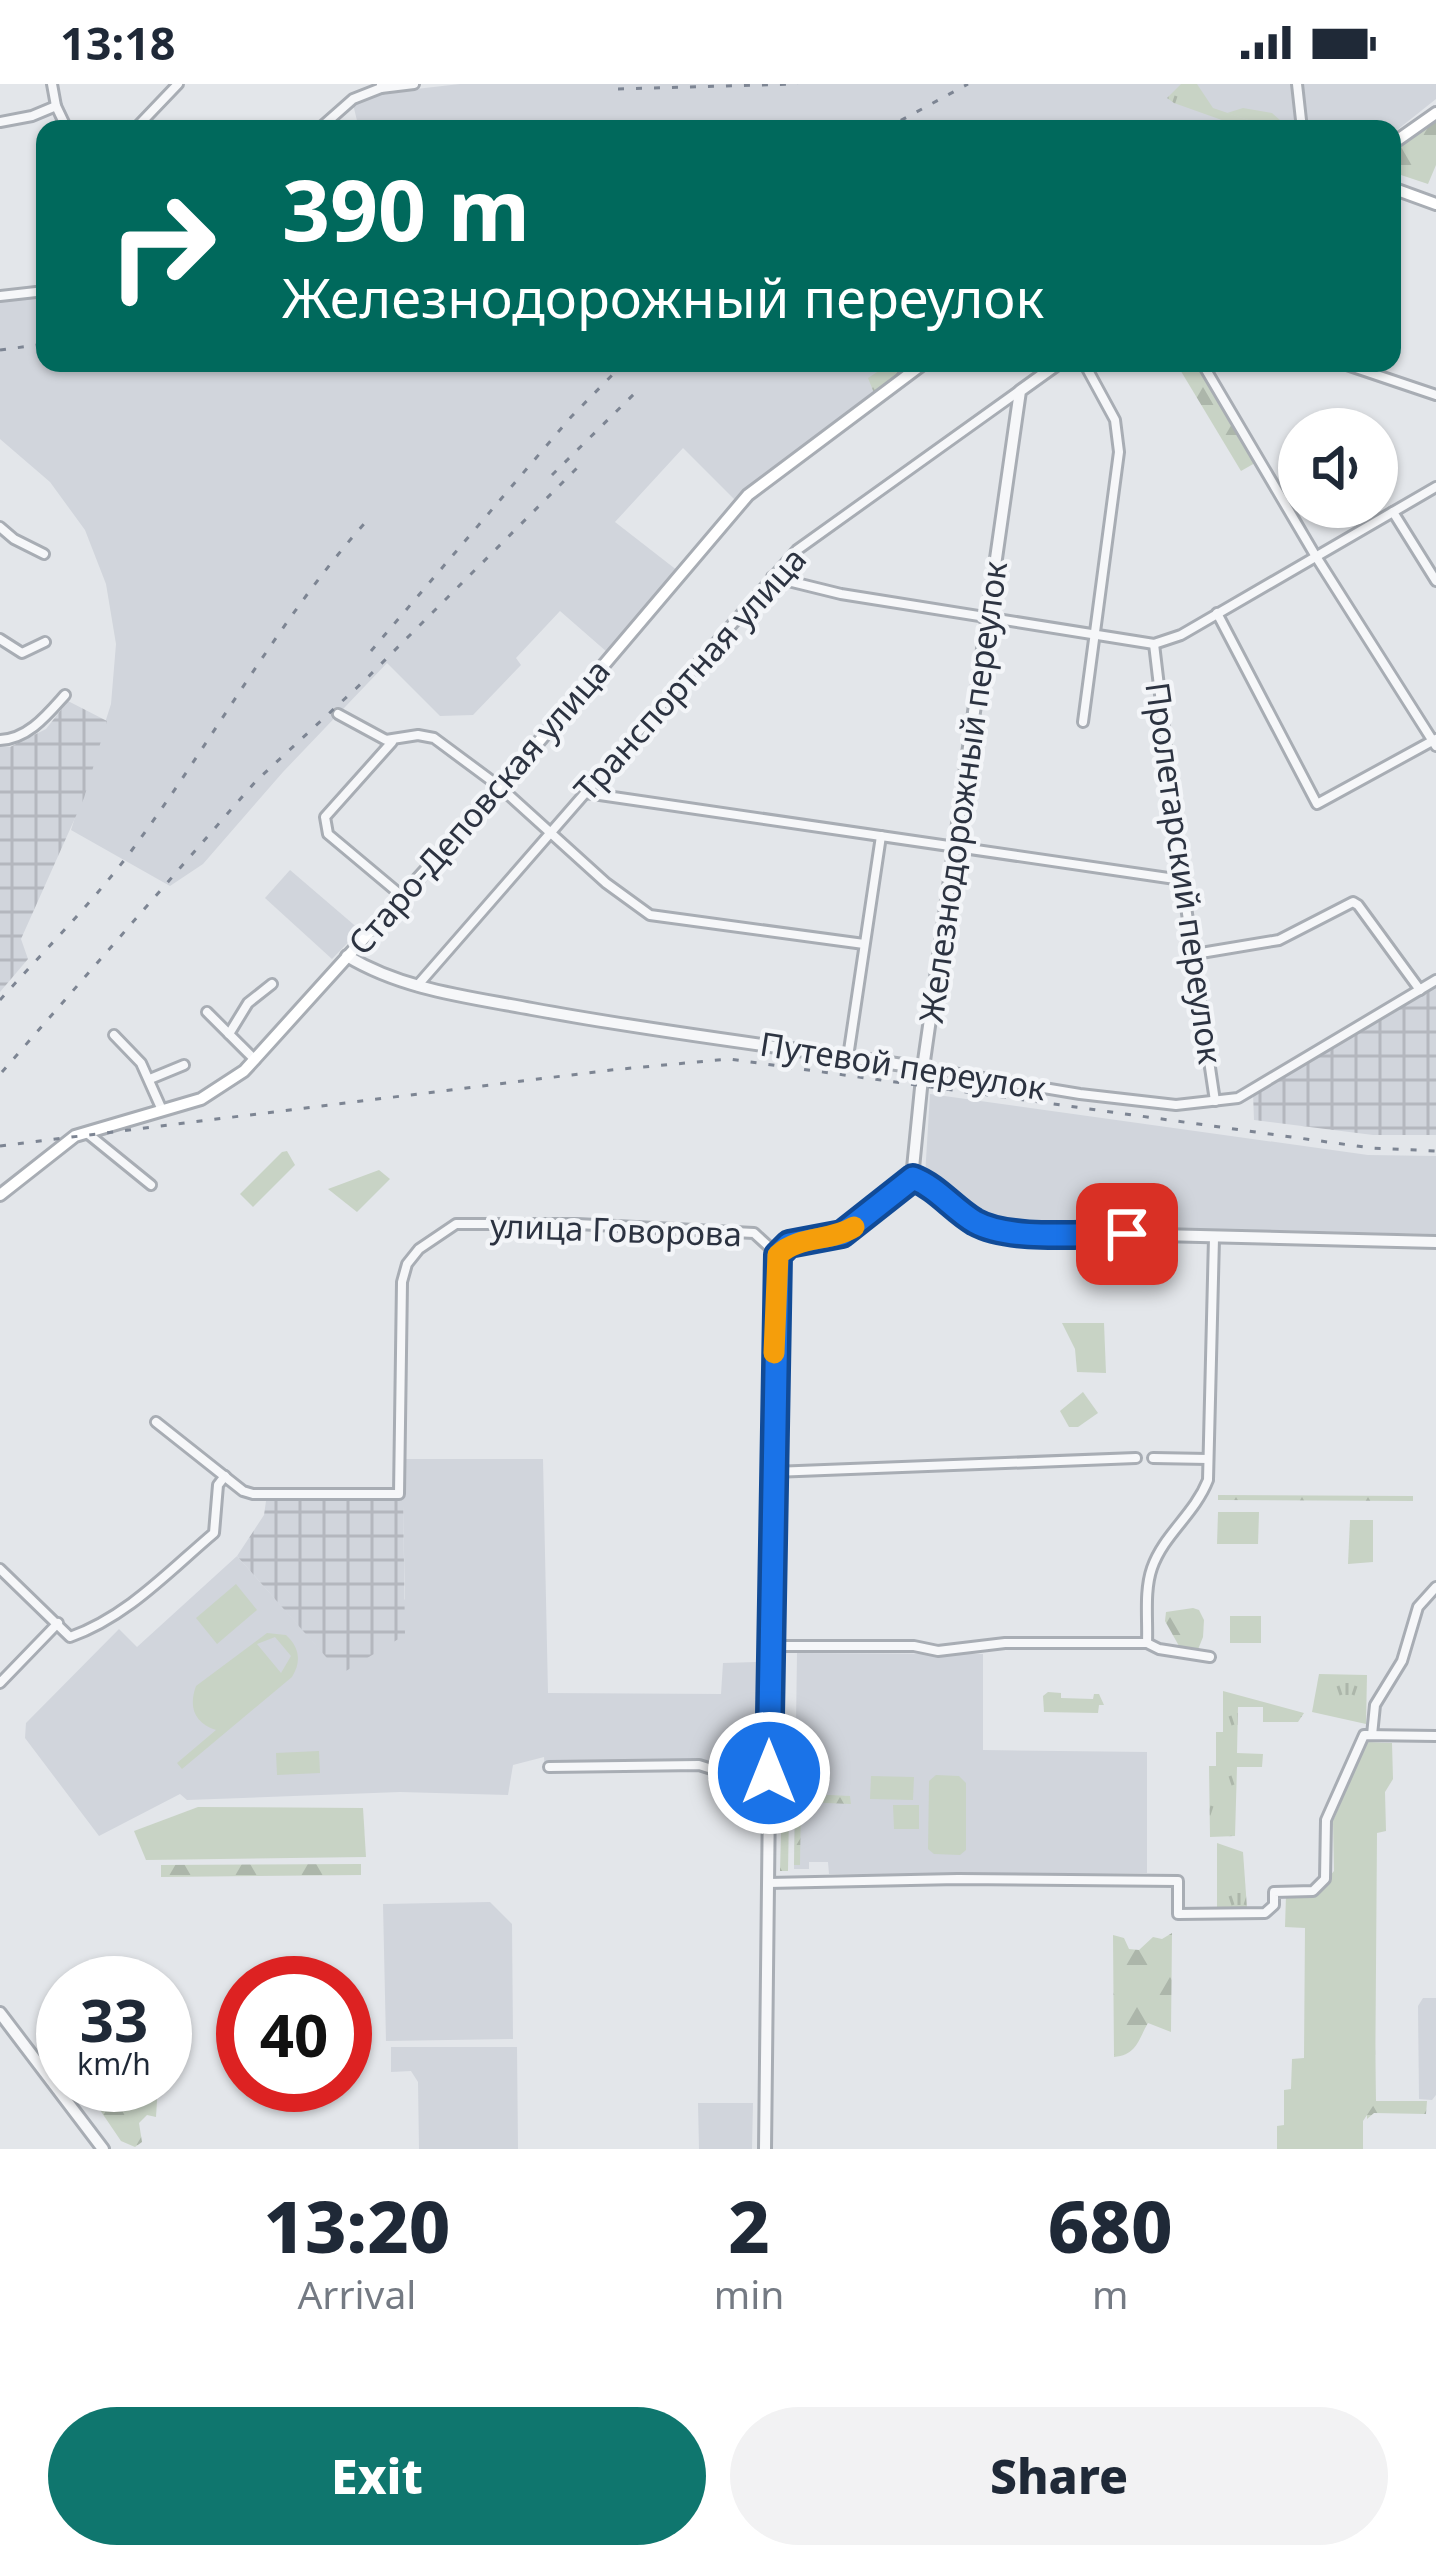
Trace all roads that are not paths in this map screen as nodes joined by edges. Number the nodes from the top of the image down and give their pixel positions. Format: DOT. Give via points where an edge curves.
graph roads {
  1 [pos="52,84"];
  2 [pos="178,84"];
  3 [pos="413,84"];
  4 [pos="1297,84"];
  5 [pos="381,86"];
  6 [pos="56,106"];
  7 [pos="1436,113"];
  8 [pos="63,120"];
  9 [pos="144,120"];
  10 [pos="329,120"];
  11 [pos="1301,120"];
  12 [pos="0,122"];
  13 [pos="1401,138"];
  14 [pos="1401,190"];
  15 [pos="1436,203"];
  16 [pos="36,292"];
  17 [pos="0,296"];
  18 [pos="912,372"];
  19 [pos="1046,372"];
  20 [pos="1089,372"];
  21 [pos="1207,372"];
  22 [pos="1368,372"];
  23 [pos="1020,391"];
  24 [pos="1436,395"];
  25 [pos="1436,487"];
  26 [pos="1398,509"];
  27 [pos="1398,520"];
  28 [pos="0,526"];
  29 [pos="1364,528"];
  30 [pos="44,554"];
  31 [pos="1315,555"];
  32 [pos="771,577"];
  33 [pos="1436,581"];
  34 [pos="1217,613"];
  35 [pos="990,620"];
  36 [pos="1092,633"];
  37 [pos="0,640"];
  38 [pos="45,642"];
  39 [pos="1154,644"];
  40 [pos="65,694"];
  41 [pos="338,714"];
  42 [pos="1083,722"];
  43 [pos="0,740"];
  44 [pos="393,741"];
  45 [pos="1434,742"];
  46 [pos="500,787"];
  47 [pos="584,793"];
  48 [pos="550,832"];
  49 [pos="880,836"];
  50 [pos="955,846"];
  51 [pos="1182,880"];
  52 [pos="402,896"];
  53 [pos="864,944"];
  54 [pos="1195,954"];
  55 [pos="347,956"];
  56 [pos="1436,980"];
  57 [pos="272,984"];
  58 [pos="417,986"];
  59 [pos="1420,990"];
  60 [pos="207,1012"];
  61 [pos="229,1034"];
  62 [pos="114,1035"];
  63 [pos="848,1057"];
  64 [pos="255,1060"];
  65 [pos="184,1065"];
  66 [pos="923,1068"];
  67 [pos="150,1079"];
  68 [pos="1215,1101"];
  69 [pos="162,1110"];
  70 [pos="86,1132"];
  71 [pos="913,1178"];
  72 [pos="151,1185"];
  73 [pos="0,1195"];
  74 [pos="1214,1238"];
  75 [pos="1436,1242"];
  76 [pos="778,1255"];
  77 [pos="156,1422"];
  78 [pos="1136,1458"];
  79 [pos="1153,1458"];
  80 [pos="1208,1459"];
  81 [pos="772,1472"];
  82 [pos="225,1477"];
  83 [pos="0,1569"];
  84 [pos="1436,1587"];
  85 [pos="58,1623"];
  86 [pos="1148,1643"];
  87 [pos="770,1646"];
  88 [pos="1210,1657"];
  89 [pos="0,1683"];
  90 [pos="1372,1736"];
  91 [pos="1436,1736"];
  92 [pos="549,1767"];
  93 [pos="769,1773"];
  94 [pos="769,1883"];
  95 [pos="0,2013"];
  96 [pos="104,2149"];
  97 [pos="765,2149"];
  1 -- 6 [label="street"];
  2 -- 9 [label="street"];
  3 -- 5 [label="street"];
  4 -- 11 [label="street"];
  5 -- 10 [label="street"];
  6 -- 8 [label="street"];
  6 -- 12 [label="street"];
  7 -- 13 [label="main road"];
  14 -- 15 [label="main road"];
  16 -- 17 [label="street"];
  18 -- 46 [label="main road, Старо-Деповская улица" via="748,495"];
  19 -- 23 [label="street, Транспортная улица"];
  20 -- 36 [label="street" via="1114,420 1119,452"];
  21 -- 31 [label="street"];
  22 -- 24 [label="street"];
  23 -- 32 [label="street, Транспортная улица" via="822,530"];
  23 -- 35 [label="street, Железнодорожный переулок"];
  25 -- 26 [label="street"];
  27 -- 33 [label="street"];
  28 -- 30 [label="street"];
  29 -- 31 [label="street"];
  31 -- 34 [label="street"];
  31 -- 45 [label="street"];
  32 -- 35 [label="street"];
  32 -- 47 [label="street, Транспортная улица"];
  34 -- 39 [label="street"];
  34 -- 45 [label="street" via="1318,804"];
  35 -- 36 [label="street"];
  35 -- 50 [label="street, Железнодорожный переулок"];
  36 -- 39 [label="street"];
  36 -- 42 [label="street"];
  37 -- 38 [label="street" via="22,653"];
  39 -- 51 [label="street, Пролетарский переулок"];
  40 -- 43 [label="street" via="40,724"];
  41 -- 44 [label="street"];
  44 -- 46 [label="street" via="434,738"];
  44 -- 52 [label="street" via="325,817 328,833"];
  46 -- 48 [label="street"];
  46 -- 52 [label="main road, Старо-Деповская улица"];
  47 -- 48 [label="street, Транспортная улица"];
  47 -- 49 [label="street"];
  48 -- 53 [label="street" via="650,915"];
  48 -- 58 [label="street, Транспортная улица"];
  49 -- 50 [label="street"];
  49 -- 53 [label="street"];
  50 -- 51 [label="street"];
  50 -- 66 [label="street, Железнодорожный переулок"];
  51 -- 54 [label="street, Пролетарский переулок"];
  52 -- 55 [label="main road, Старо-Деповская улица"];
  53 -- 63 [label="street"];
  54 -- 59 [label="street" via="1280,940 1353,902"];
  54 -- 68 [label="street, Пролетарский переулок"];
  55 -- 58 [label="street, Путевой переулок"];
  55 -- 64 [label="main road, Старо-Деповская улица"];
  56 -- 59 [label="street, Путевой переулок"];
  57 -- 61 [label="street"];
  58 -- 63 [label="street, Путевой переулок"];
  59 -- 68 [label="street, Путевой переулок" via="1238,1098"];
  60 -- 61 [label="street"];
  61 -- 64 [label="street"];
  62 -- 67 [label="street"];
  63 -- 66 [label="street, Путевой переулок"];
  64 -- 69 [label="main road, Старо-Деповская улица" via="212,1094"];
  65 -- 67 [label="street"];
  66 -- 68 [label="street, Путевой переулок" via="1176,1105"];
  66 -- 71 [label="street, Железнодорожный переулок"];
  67 -- 69 [label="street"];
  69 -- 70 [label="main road, Старо-Деповская улица"];
  70 -- 72 [label="street"];
  70 -- 73 [label="main road, Старо-Деповская улица"];
  71 -- 74 [label="street" via="1001,1231"];
  71 -- 76 [label="street" via="842,1234 789,1244"];
  74 -- 75 [label="street"];
  74 -- 80 [label="street"];
  76 -- 81 [label="street"];
  76 -- 82 [label="street, улица Говорова" via="754,1233 456,1224 419,1249 402,1282 399,1494 253,1494"];
  77 -- 82 [label="street"];
  78 -- 81 [label="street"];
  79 -- 80 [label="street"];
  80 -- 86 [label="street" via="1198,1505 1153,1565"];
  81 -- 87 [label="street"];
  82 -- 85 [label="street" via="214,1533 119,1614 70,1637"];
  83 -- 85 [label="street"];
  84 -- 90 [label="street" via="1418,1606 1402,1661 1375,1705"];
  85 -- 89 [label="street"];
  86 -- 87 [label="street" via="1005,1642 938,1651"];
  86 -- 88 [label="street"];
  87 -- 93 [label="street"];
  90 -- 91 [label="street"];
  90 -- 94 [label="street" via="1364,1735 1326,1820 1324,1879 1313,1892 1274,1892 1264,1913 1178,1914 1178,1881"];
  92 -- 93 [label="street" via="699,1765"];
  93 -- 94 [label="street"];
  94 -- 97 [label="street"];
  95 -- 96 [label="street"];
}
